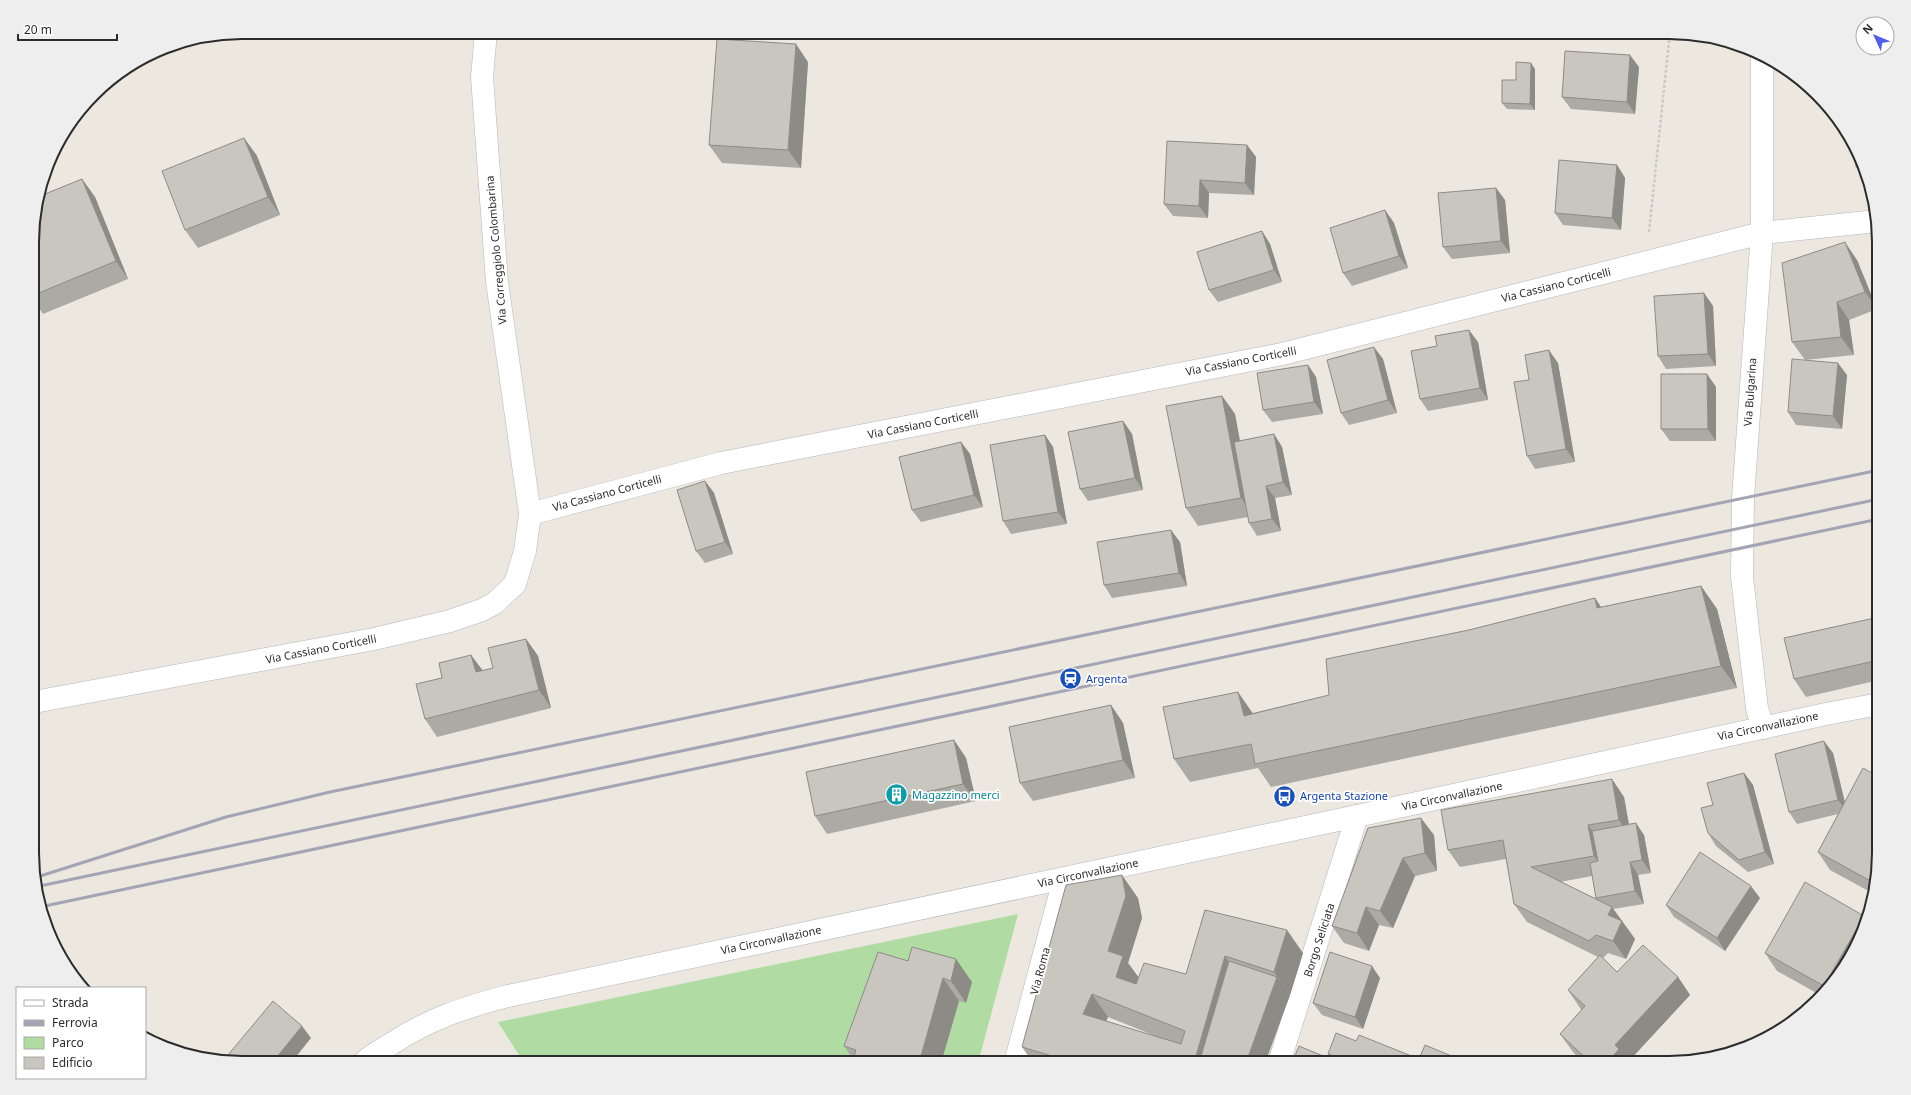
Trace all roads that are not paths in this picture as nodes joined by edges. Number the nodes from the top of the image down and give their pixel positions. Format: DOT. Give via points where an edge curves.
graph roads {
  1 [pos="485,39"];
  2 [pos="1762,62"];
  3 [pos="1871,222"];
  4 [pos="1762,233"];
  5 [pos="530,514"];
  6 [pos="39,701"];
  7 [pos="1872,707"];
  8 [pos="1762,728"];
  9 [pos="1357,816"];
  10 [pos="1064,879"];
  11 [pos="373,1056"];
  12 [pos="1017,1056"];
  13 [pos="1281,1056"];
  1 -- 5 [label="street, Via Correggiolo Colombarina" via="482,77 497,282"];
  2 -- 4 [label="street, Via Bulgarina"];
  3 -- 4 [label="street, Via Cassiano Corticelli"];
  4 -- 5 [label="street, Via Cassiano Corticelli" via="1282,354 721,463"];
  4 -- 8 [label="street, Via Bulgarina" via="1743,498 1742,577 1757,708"];
  5 -- 6 [label="street, Via Cassiano Corticelli" via="525,551 515,584 495,603 482,610 450,621 374,639"];
  7 -- 8 [label="street, Via Circonvallazione"];
  8 -- 9 [label="street, Via Circonvallazione"];
  9 -- 10 [label="street, Via Circonvallazione"];
  9 -- 13 [label="street, Borgo Seliciata"];
  10 -- 11 [label="street, Via Circonvallazione" via="508,996 438,1017"];
  10 -- 12 [label="street, Via Roma"];
}
